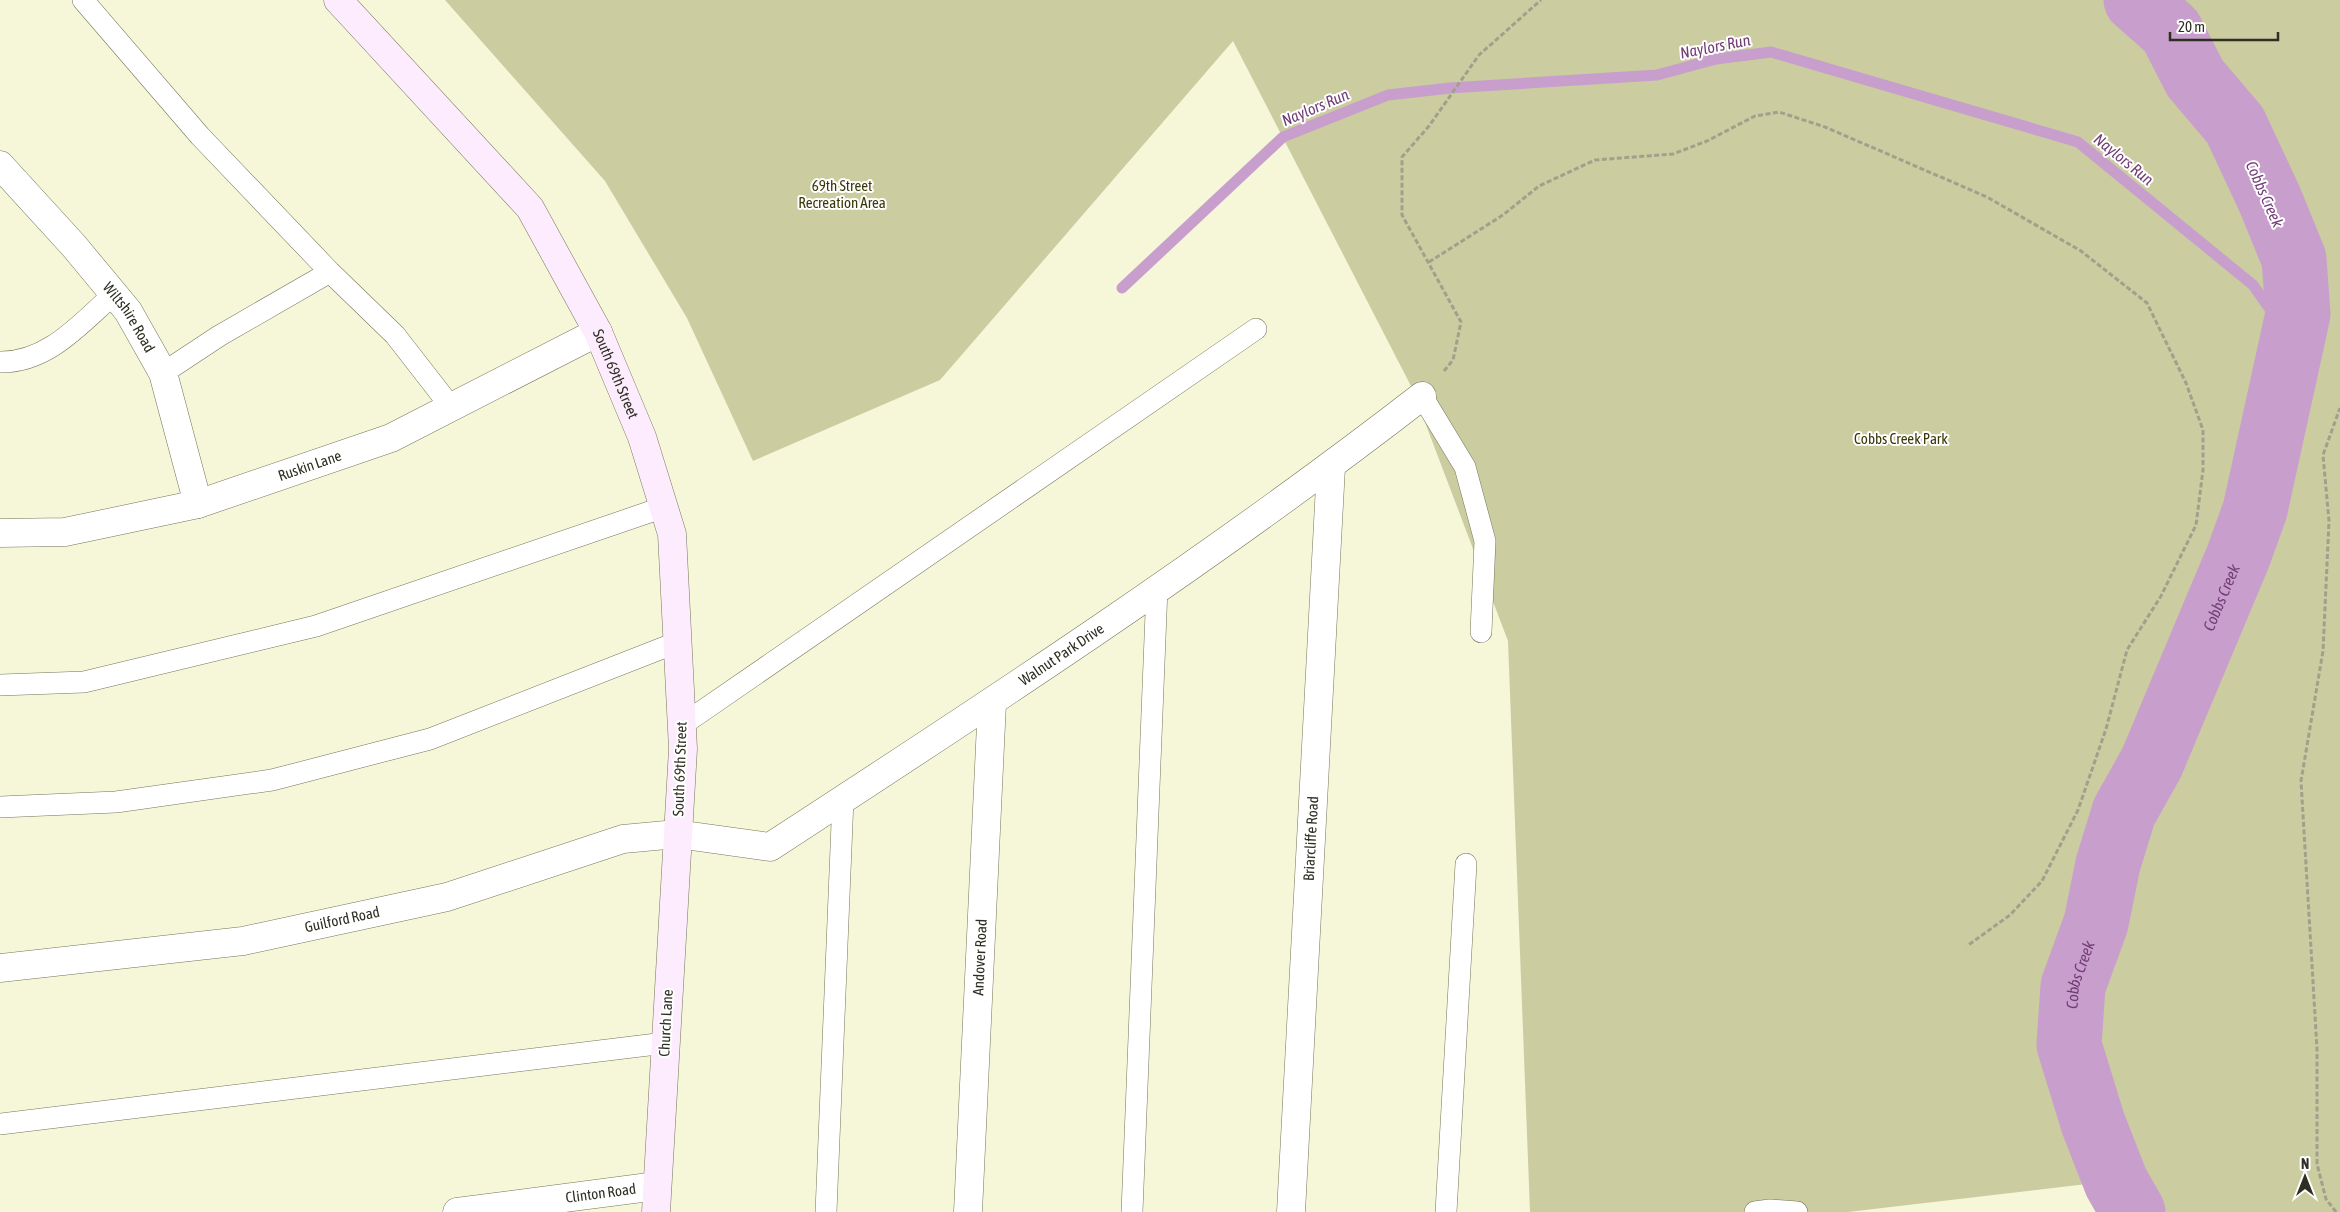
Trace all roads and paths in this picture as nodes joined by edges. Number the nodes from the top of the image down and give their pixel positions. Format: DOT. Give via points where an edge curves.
graph roads {
  1 [pos="83,0"];
  2 [pos="338,0"];
  3 [pos="1541,0"];
  4 [pos="0,165"];
  5 [pos="1429,262"];
  6 [pos="330,272"];
  7 [pos="114,294"];
  8 [pos="1256,329"];
  9 [pos="598,332"];
  10 [pos="0,362"];
  11 [pos="163,373"];
  12 [pos="1422,396"];
  13 [pos="451,407"];
  14 [pos="2340,408"];
  15 [pos="1331,467"];
  16 [pos="198,504"];
  17 [pos="664,507"];
  18 [pos="0,533"];
  19 [pos="1157,588"];
  20 [pos="1481,632"];
  21 [pos="678,642"];
  22 [pos="0,685"];
  23 [pos="992,703"];
  24 [pos="682,725"];
  25 [pos="843,799"];
  26 [pos="0,807"];
  27 [pos="677,834"];
  28 [pos="1466,864"];
  29 [pos="1967,946"];
  30 [pos="0,968"];
  31 [pos="665,1043"];
  32 [pos="0,1124"];
  33 [pos="656,1199"];
  34 [pos="457,1212"];
  35 [pos="826,1212"];
  36 [pos="968,1212"];
  37 [pos="1132,1212"];
  38 [pos="1292,1212"];
  39 [pos="1446,1212"];
  40 [pos="1755,1212"];
  41 [pos="1797,1212"];
  42 [pos="2336,1212"];
  1 -- 6 [label="lane" via="200,136"];
  2 -- 9 [label="main road, South 69th Street" via="530,208"];
  3 -- 5 [label="path" via="1479,55 1429,126 1402,157 1402,215"];
  4 -- 7 [label="street, Wiltshire Road"];
  5 -- 12 [label="path" via="1461,322 1454,360"];
  5 -- 29 [label="path" via="1503,215 1539,186 1594,160 1673,154 1707,141 1755,116 1779,112 1825,127 1988,197 2081,250 2146,303 2186,383 2203,430 2203,470 2196,525 2161,596 2127,650 2106,730 2078,810 2042,880 2010,915"];
  6 -- 11 [label="lane" via="218,336"];
  6 -- 13 [label="lane" via="395,335"];
  7 -- 10 [label="lane" via="42,354"];
  7 -- 11 [label="street, Wiltshire Road" via="128,311"];
  8 -- 24 [label="lane"];
  9 -- 13 [label="street, Ruskin Lane"];
  9 -- 17 [label="main road, South 69th Street" via="642,437"];
  11 -- 16 [label="street, Wiltshire Road"];
  12 -- 15 [label="street, Walnut Park Drive"];
  12 -- 20 [label="lane" via="1465,467 1485,541"];
  13 -- 16 [label="street, Ruskin Lane" via="391,438"];
  14 -- 42 [label="path" via="2323,455 2328,521 2323,651 2301,781 2317,1049 2316,1164 2326,1199"];
  15 -- 19 [label="street, Walnut Park Drive"];
  15 -- 38 [label="street, Briarcliffe Road"];
  16 -- 18 [label="street, Ruskin Lane" via="65,532"];
  17 -- 21 [label="main road, South 69th Street" via="672,534"];
  17 -- 22 [label="lane" via="316,626 84,682"];
  19 -- 23 [label="street, Walnut Park Drive"];
  19 -- 37 [label="lane"];
  21 -- 24 [label="main road, South 69th Street"];
  21 -- 26 [label="lane" via="430,739 272,780 116,802"];
  23 -- 25 [label="street, Walnut Park Drive"];
  23 -- 36 [label="street, Andover Road"];
  24 -- 27 [label="main road, South 69th Street"];
  25 -- 27 [label="street, Walnut Park Drive" via="770,847"];
  25 -- 35 [label="lane"];
  27 -- 30 [label="street, Guilford Road" via="622,839 447,897 243,941"];
  27 -- 31 [label="main road, Church Lane"];
  28 -- 39 [label="lane"];
  31 -- 32 [label="lane"];
  31 -- 33 [label="main road, Church Lane"];
  33 -- 34 [label="street, Clinton Road"];
  40 -- 41 [label="lane"];
}
